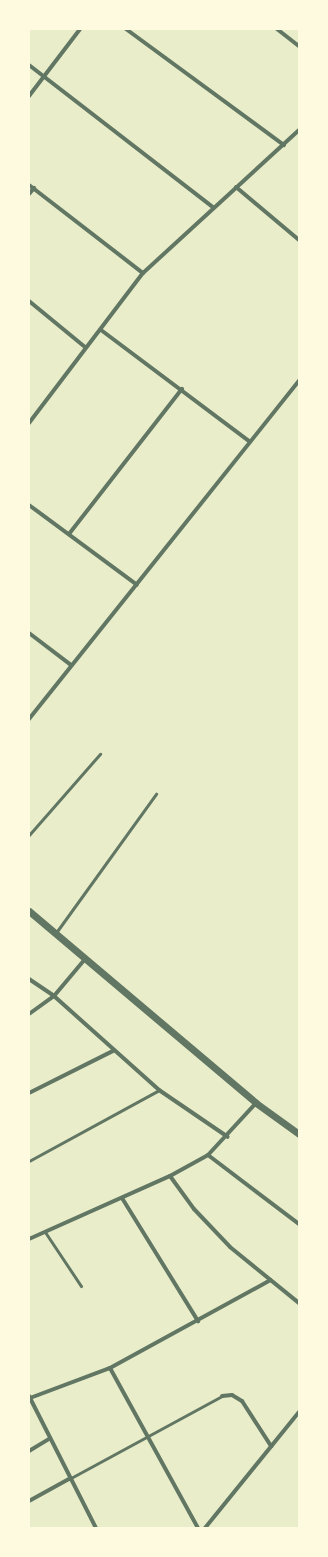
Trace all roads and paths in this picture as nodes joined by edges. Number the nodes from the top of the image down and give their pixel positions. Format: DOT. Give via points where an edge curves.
graph roads {
  1 [pos="80,29"];
  2 [pos="126,29"];
  3 [pos="277,29"];
  4 [pos="299,46"];
  5 [pos="29,65"];
  6 [pos="44,76"];
  7 [pos="29,96"];
  8 [pos="299,130"];
  9 [pos="284,145"];
  10 [pos="29,185"];
  11 [pos="236,187"];
  12 [pos="34,188"];
  13 [pos="29,194"];
  14 [pos="213,207"];
  15 [pos="299,240"];
  16 [pos="143,273"];
  17 [pos="29,301"];
  18 [pos="100,330"];
  19 [pos="85,347"];
  20 [pos="299,381"];
  21 [pos="182,389"];
  22 [pos="29,423"];
  23 [pos="250,442"];
  24 [pos="29,505"];
  25 [pos="69,534"];
  26 [pos="137,585"];
  27 [pos="29,632"];
  28 [pos="71,665"];
  29 [pos="29,719"];
  30 [pos="100,754"];
  31 [pos="156,794"];
  32 [pos="29,835"];
  33 [pos="29,912"];
  34 [pos="55,934"];
  35 [pos="85,959"];
  36 [pos="29,979"];
  37 [pos="54,996"];
  38 [pos="29,1014"];
  39 [pos="113,1051"];
  40 [pos="159,1090"];
  41 [pos="29,1093"];
  42 [pos="256,1103"];
  43 [pos="299,1134"];
  44 [pos="228,1137"];
  45 [pos="208,1155"];
  46 [pos="29,1161"];
  47 [pos="170,1176"];
  48 [pos="122,1198"];
  49 [pos="299,1224"];
  50 [pos="45,1232"];
  51 [pos="29,1239"];
  52 [pos="271,1280"];
  53 [pos="81,1286"];
  54 [pos="299,1303"];
  55 [pos="198,1321"];
  56 [pos="110,1368"];
  57 [pos="222,1396"];
  58 [pos="30,1397"];
  59 [pos="299,1412"];
  60 [pos="147,1434"];
  61 [pos="49,1439"];
  62 [pos="271,1446"];
  63 [pos="29,1451"];
  64 [pos="69,1479"];
  65 [pos="29,1501"];
  66 [pos="96,1528"];
  67 [pos="198,1528"];
  68 [pos="205,1528"];
  1 -- 6 [label="street"];
  2 -- 9 [label="street"];
  3 -- 4 [label="street"];
  5 -- 6 [label="street"];
  6 -- 7 [label="street"];
  6 -- 14 [label="street"];
  8 -- 9 [label="street"];
  9 -- 11 [label="street"];
  10 -- 12 [label="street"];
  11 -- 14 [label="street"];
  11 -- 15 [label="street"];
  12 -- 13 [label="street"];
  12 -- 16 [label="street"];
  14 -- 16 [label="street"];
  16 -- 18 [label="street"];
  17 -- 19 [label="street"];
  18 -- 19 [label="street"];
  18 -- 21 [label="street"];
  19 -- 22 [label="street"];
  20 -- 23 [label="street"];
  21 -- 23 [label="street"];
  21 -- 25 [label="street"];
  23 -- 26 [label="street"];
  24 -- 25 [label="street"];
  25 -- 26 [label="street"];
  26 -- 28 [label="street"];
  27 -- 28 [label="street"];
  28 -- 29 [label="street"];
  30 -- 32 [label="lane"];
  31 -- 34 [label="lane"];
  33 -- 34 [label="street"];
  34 -- 35 [label="street"];
  35 -- 37 [label="street"];
  35 -- 42 [label="street"];
  36 -- 37 [label="street"];
  37 -- 38 [label="street"];
  37 -- 39 [label="street"];
  39 -- 40 [label="street"];
  39 -- 41 [label="street"];
  40 -- 44 [label="street"];
  40 -- 46 [label="lane"];
  42 -- 43 [label="street"];
  42 -- 44 [label="street"];
  44 -- 45 [label="street"];
  45 -- 47 [label="street"];
  45 -- 49 [label="street"];
  47 -- 48 [label="street"];
  47 -- 52 [label="street" via="194,1210 230,1248"];
  48 -- 50 [label="street"];
  48 -- 55 [label="street"];
  50 -- 51 [label="street"];
  50 -- 53 [label="lane"];
  52 -- 54 [label="street"];
  52 -- 55 [label="street"];
  55 -- 56 [label="street"];
  56 -- 58 [label="street"];
  56 -- 60 [label="street"];
  57 -- 60 [label="lane"];
  57 -- 62 [label="street" via="232,1395 242,1401"];
  58 -- 61 [label="street"];
  59 -- 62 [label="street"];
  60 -- 64 [label="lane"];
  60 -- 67 [label="street"];
  61 -- 63 [label="street"];
  61 -- 64 [label="street"];
  62 -- 68 [label="street"];
  64 -- 65 [label="street"];
  64 -- 66 [label="street"];
}
